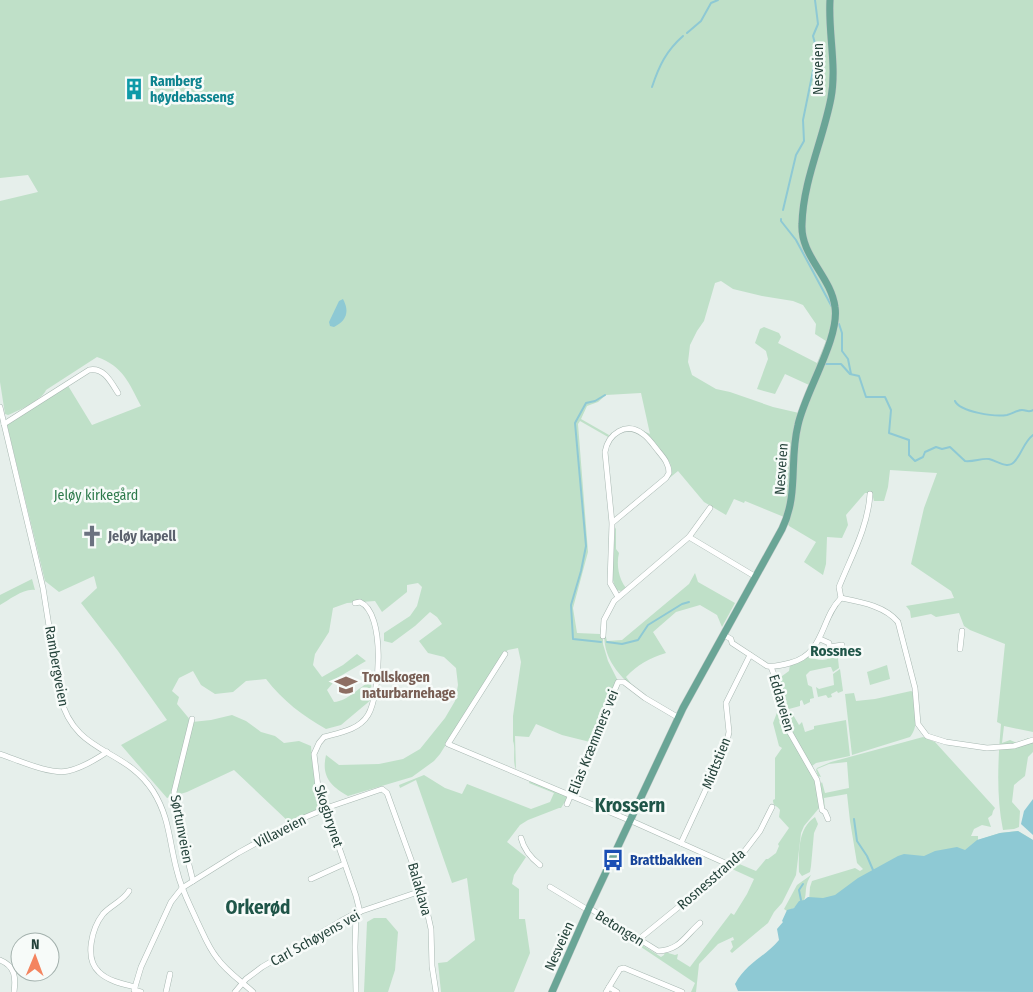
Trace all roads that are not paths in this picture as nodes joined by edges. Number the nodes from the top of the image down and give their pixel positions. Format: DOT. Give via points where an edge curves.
graph roads {
  1 [pos="830,0"];
  2 [pos="118,393"];
  3 [pos="0,407"];
  4 [pos="4,424"];
  5 [pos="870,494"];
  6 [pos="710,508"];
  7 [pos="612,523"];
  8 [pos="689,537"];
  9 [pos="756,578"];
  10 [pos="618,597"];
  11 [pos="841,598"];
  12 [pos="355,603"];
  13 [pos="962,631"];
  14 [pos="603,636"];
  15 [pos="723,637"];
  16 [pos="820,639"];
  17 [pos="842,645"];
  18 [pos="830,647"];
  19 [pos="960,649"];
  20 [pos="811,651"];
  21 [pos="505,654"];
  22 [pos="750,655"];
  23 [pos="771,667"];
  24 [pos="679,718"];
  25 [pos="192,719"];
  26 [pos="1033,740"];
  27 [pos="106,752"];
  28 [pos="0,754"];
  29 [pos="385,790"];
  30 [pos="571,795"];
  31 [pos="568,804"];
  32 [pos="772,808"];
  33 [pos="326,809"];
  34 [pos="828,819"];
  35 [pos="630,820"];
  36 [pos="520,838"];
  37 [pos="681,843"];
  38 [pos="344,864"];
  39 [pos="540,865"];
  40 [pos="728,866"];
  41 [pos="311,879"];
  42 [pos="193,881"];
  43 [pos="550,887"];
  44 [pos="182,888"];
  45 [pos="129,891"];
  46 [pos="421,891"];
  47 [pos="588,909"];
  48 [pos="358,913"];
  49 [pos="700,922"];
  50 [pos="638,940"];
  51 [pos="0,960"];
  52 [pos="170,974"];
  53 [pos="243,983"];
  54 [pos="135,988"];
  55 [pos="608,990"];
  56 [pos="14,992"];
  57 [pos="141,992"];
  58 [pos="166,992"];
  59 [pos="235,992"];
  60 [pos="253,992"];
  61 [pos="356,992"];
  62 [pos="436,992"];
  63 [pos="552,992"];
  64 [pos="617,992"];
  65 [pos="682,992"];
  1 -- 9 [label="main road, Nesveien" via="831,97 802,224 806,247 832,294 835,321 798,425 789,511"];
  2 -- 4 [label="street" via="104,373 89,370"];
  3 -- 4 [label="street, Rambergveien"];
  4 -- 27 [label="street, Rambergveien" via="43,588 62,707 81,736"];
  5 -- 11 [label="street, Eddaveien" via="869,511 840,587"];
  6 -- 8 [label="street"];
  7 -- 7 [label="street" via="606,446 618,431 632,429 647,437 667,463 669,473"];
  7 -- 10 [label="street" via="610,584"];
  8 -- 9 [label="street"];
  8 -- 10 [label="street"];
  9 -- 15 [label="main road, Nesveien"];
  10 -- 14 [label="street" via="605,615"];
  11 -- 16 [label="street, Eddaveien"];
  11 -- 26 [label="street" via="885,610 898,622 915,688 918,724 927,736 987,748 1011,747"];
  12 -- 33 [label="street, Skogbrynet" via="366,606 374,620 377,676 367,716 346,731 324,737 315,750 318,787"];
  13 -- 19 [label="street"];
  15 -- 22 [label="street, Eddaveien"];
  15 -- 24 [label="main road, Nesveien"];
  16 -- 18 [label="street"];
  16 -- 20 [label="street, Eddaveien"];
  17 -- 18 [label="street"];
  18 -- 20 [label="street, Eddaveien" via="830,652 825,655"];
  20 -- 23 [label="street, Eddaveien" via="794,662"];
  21 -- 30 [label="street" via="448,744"];
  22 -- 23 [label="street, Eddaveien"];
  22 -- 37 [label="street, Midtstien" via="726,703 729,732 726,746"];
  23 -- 34 [label="street, Eddaveien" via="789,731 816,776 822,810"];
  24 -- 30 [label="street, Elias Kræmmers vei" via="620,682 617,684"];
  24 -- 35 [label="main road, Nesveien"];
  25 -- 42 [label="street, Sørtunveien" via="174,792"];
  27 -- 28 [label="street" via="84,766 61,772"];
  27 -- 44 [label="street, Rambergveien" via="137,772 160,802"];
  29 -- 33 [label="street, Villaveien" via="376,790"];
  29 -- 46 [label="street, Balaklava"];
  30 -- 31 [label="street, Elias Kræmmers vei"];
  30 -- 35 [label="street"];
  32 -- 40 [label="street, Rosnesstranda" via="750,844"];
  33 -- 38 [label="street, Skogbrynet"];
  33 -- 42 [label="street, Villaveien" via="279,830"];
  35 -- 37 [label="street"];
  35 -- 47 [label="main road, Nesveien"];
  36 -- 39 [label="street" via="524,849"];
  37 -- 40 [label="street"];
  38 -- 41 [label="street, Skogbrynet"];
  38 -- 48 [label="street, Skogbrynet" via="356,896"];
  40 -- 50 [label="street, Rosnesstranda"];
  42 -- 44 [label="street, Villaveien"];
  43 -- 47 [label="street, Nesveien"];
  44 -- 53 [label="street, Rambergveien" via="214,955"];
  44 -- 54 [label="street" via="171,902 141,967"];
  45 -- 54 [label="street" via="101,917 94,932 92,949 95,965 101,974"];
  46 -- 48 [label="street, Carl Schøyens vei"];
  46 -- 62 [label="street, Balaklava" via="431,929"];
  47 -- 50 [label="street, Betongen"];
  47 -- 63 [label="main road, Nesveien"];
  48 -- 53 [label="street, Carl Schøyens vei" via="262,967"];
  48 -- 61 [label="street, Skogbrynet"];
  49 -- 50 [label="street, Betongen" via="678,946 670,950 658,951"];
  51 -- 56 [label="street" via="13,970"];
  52 -- 58 [label="street"];
  53 -- 59 [label="street, Carl Schøyens vei"];
  53 -- 60 [label="street, Rambergveien"];
  54 -- 57 [label="street"];
  55 -- 64 [label="street"];
  55 -- 65 [label="street" via="620,969 624,968"];
}
